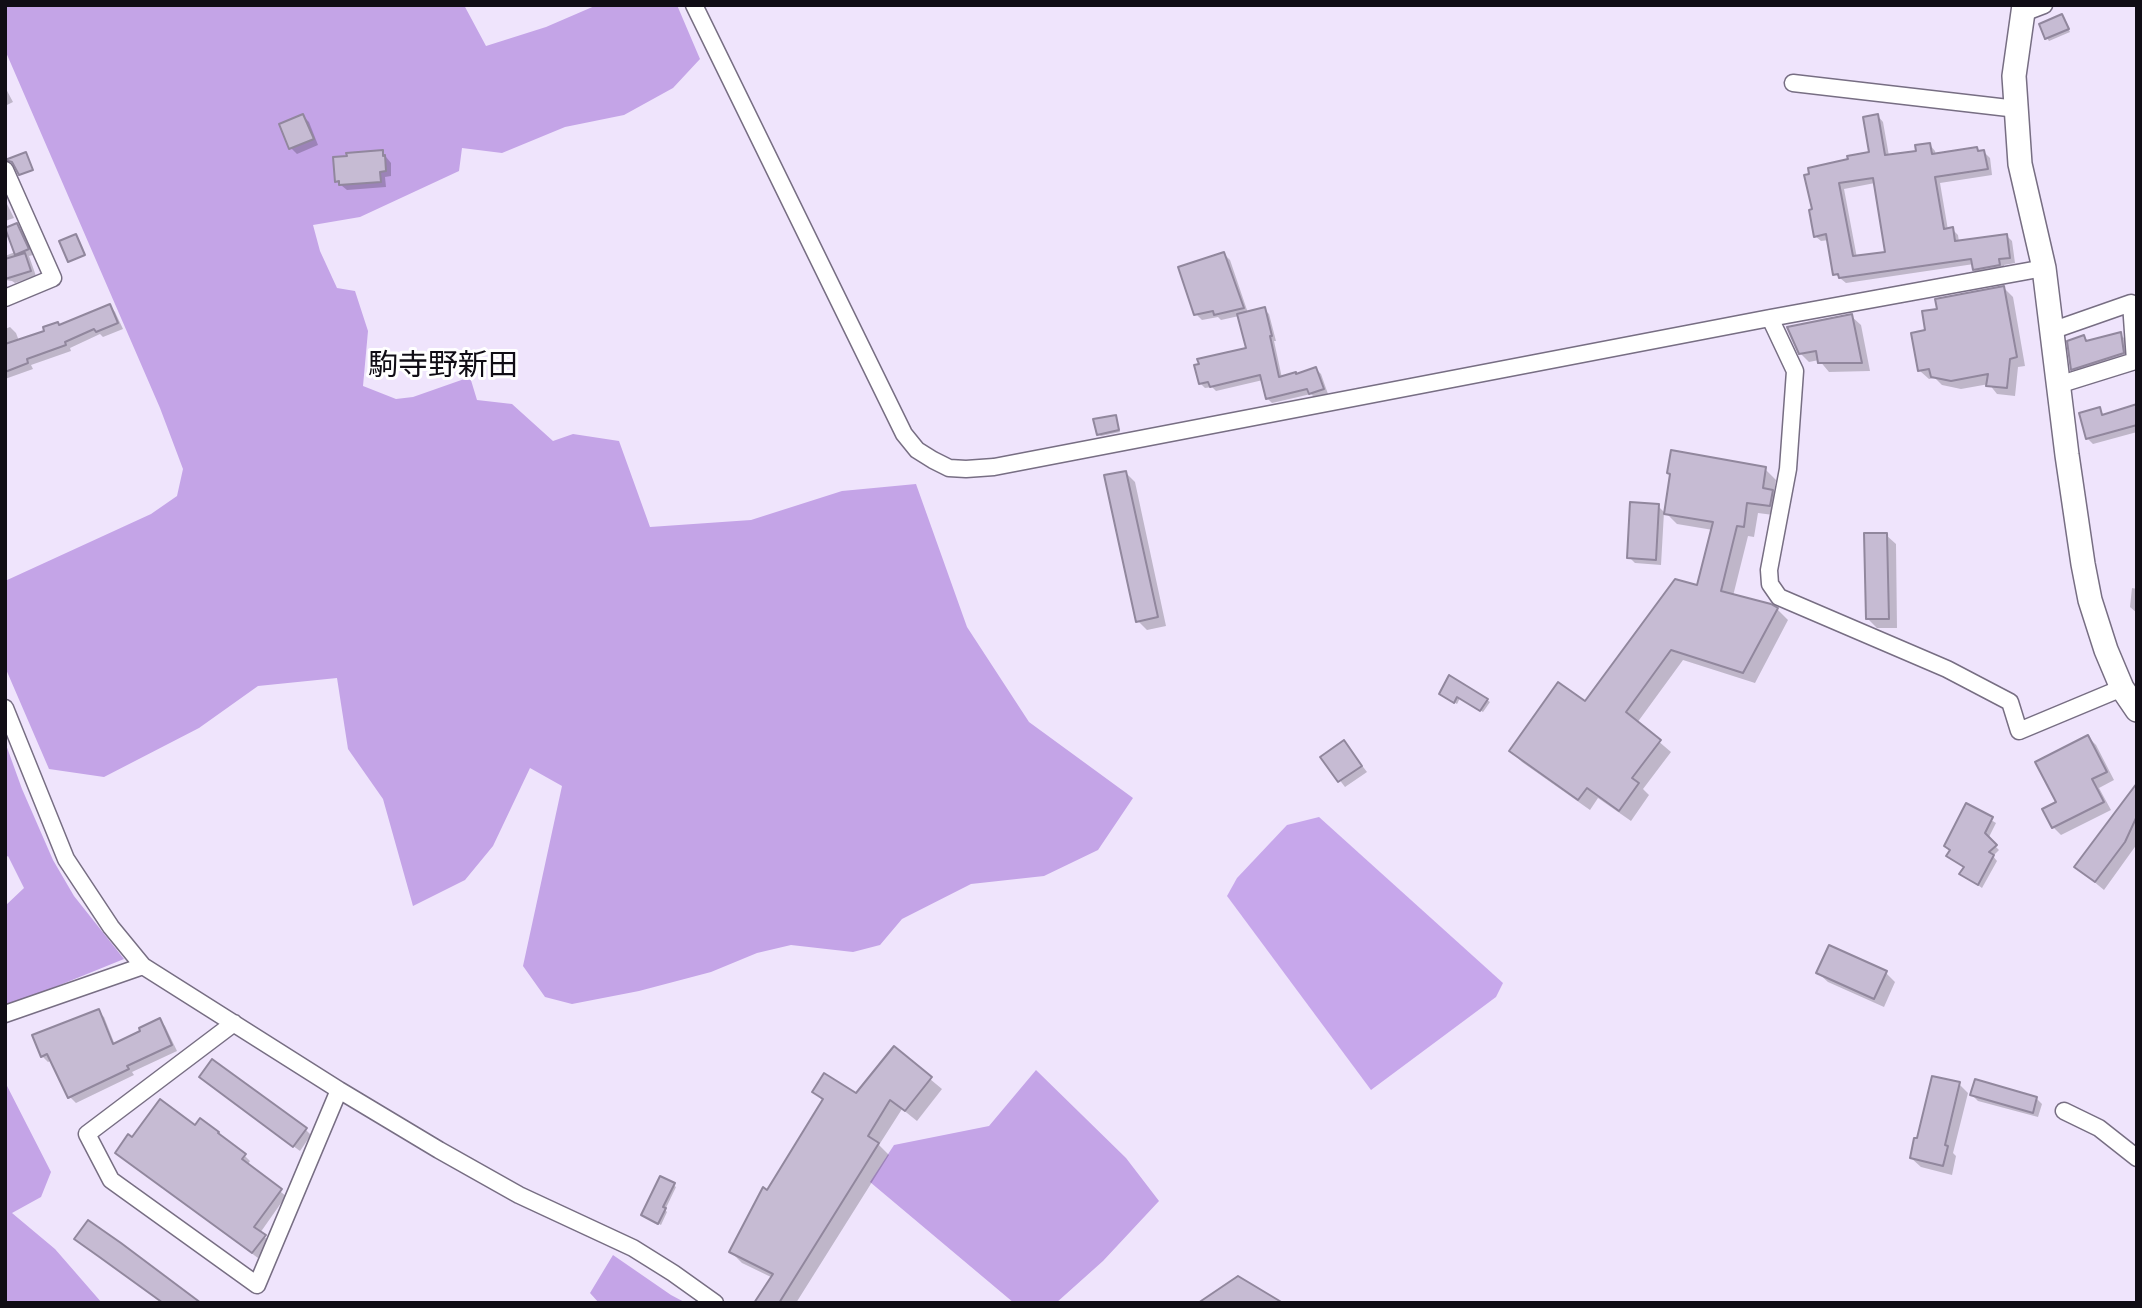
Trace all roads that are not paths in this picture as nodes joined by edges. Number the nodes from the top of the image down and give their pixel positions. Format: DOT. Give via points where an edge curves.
graph roads {
  1 [pos="694,5"];
  2 [pos="2030,8"];
  3 [pos="1793,83"];
  4 [pos="2017,109"];
  5 [pos="5,170"];
  6 [pos="2044,268"];
  7 [pos="5,298"];
  8 [pos="1770,318"];
  9 [pos="2050,331"];
  10 [pos="2058,386"];
  11 [pos="2130,684"];
  12 [pos="5,708"];
  13 [pos="2137,710"];
  14 [pos="144,966"];
  15 [pos="5,1014"];
  16 [pos="234,1023"];
  17 [pos="339,1090"];
  18 [pos="2064,1111"];
  19 [pos="2137,1158"];
  20 [pos="715,1303"];
  1 -- 8 [label="street" via="904,434 918,450 949,468 994,467"];
  2 -- 4 [label="street" via="2014,76"];
  3 -- 4 [label="street"];
  4 -- 6 [label="street" via="2020,164"];
  5 -- 7 [label="street" via="52,278"];
  6 -- 8 [label="street"];
  6 -- 9 [label="street"];
  8 -- 11 [label="street" via="1795,372 1788,469 1769,570 1770,584 1779,597 1947,669 2010,702 2020,731"];
  9 -- 10 [label="street"];
  9 -- 10 [label="street" via="2131,303 2135,360"];
  10 -- 11 [label="street" via="2088,588 2106,650"];
  11 -- 13 [label="street"];
  12 -- 14 [label="street" via="66,859 111,927"];
  14 -- 15 [label="street"];
  14 -- 16 [label="street"];
  16 -- 17 [label="street"];
  16 -- 17 [label="street" via="87,1134 111,1180 257,1285"];
  17 -- 20 [label="street" via="519,1195 633,1248"];
  18 -- 19 [label="street" via="2099,1128"];
}
